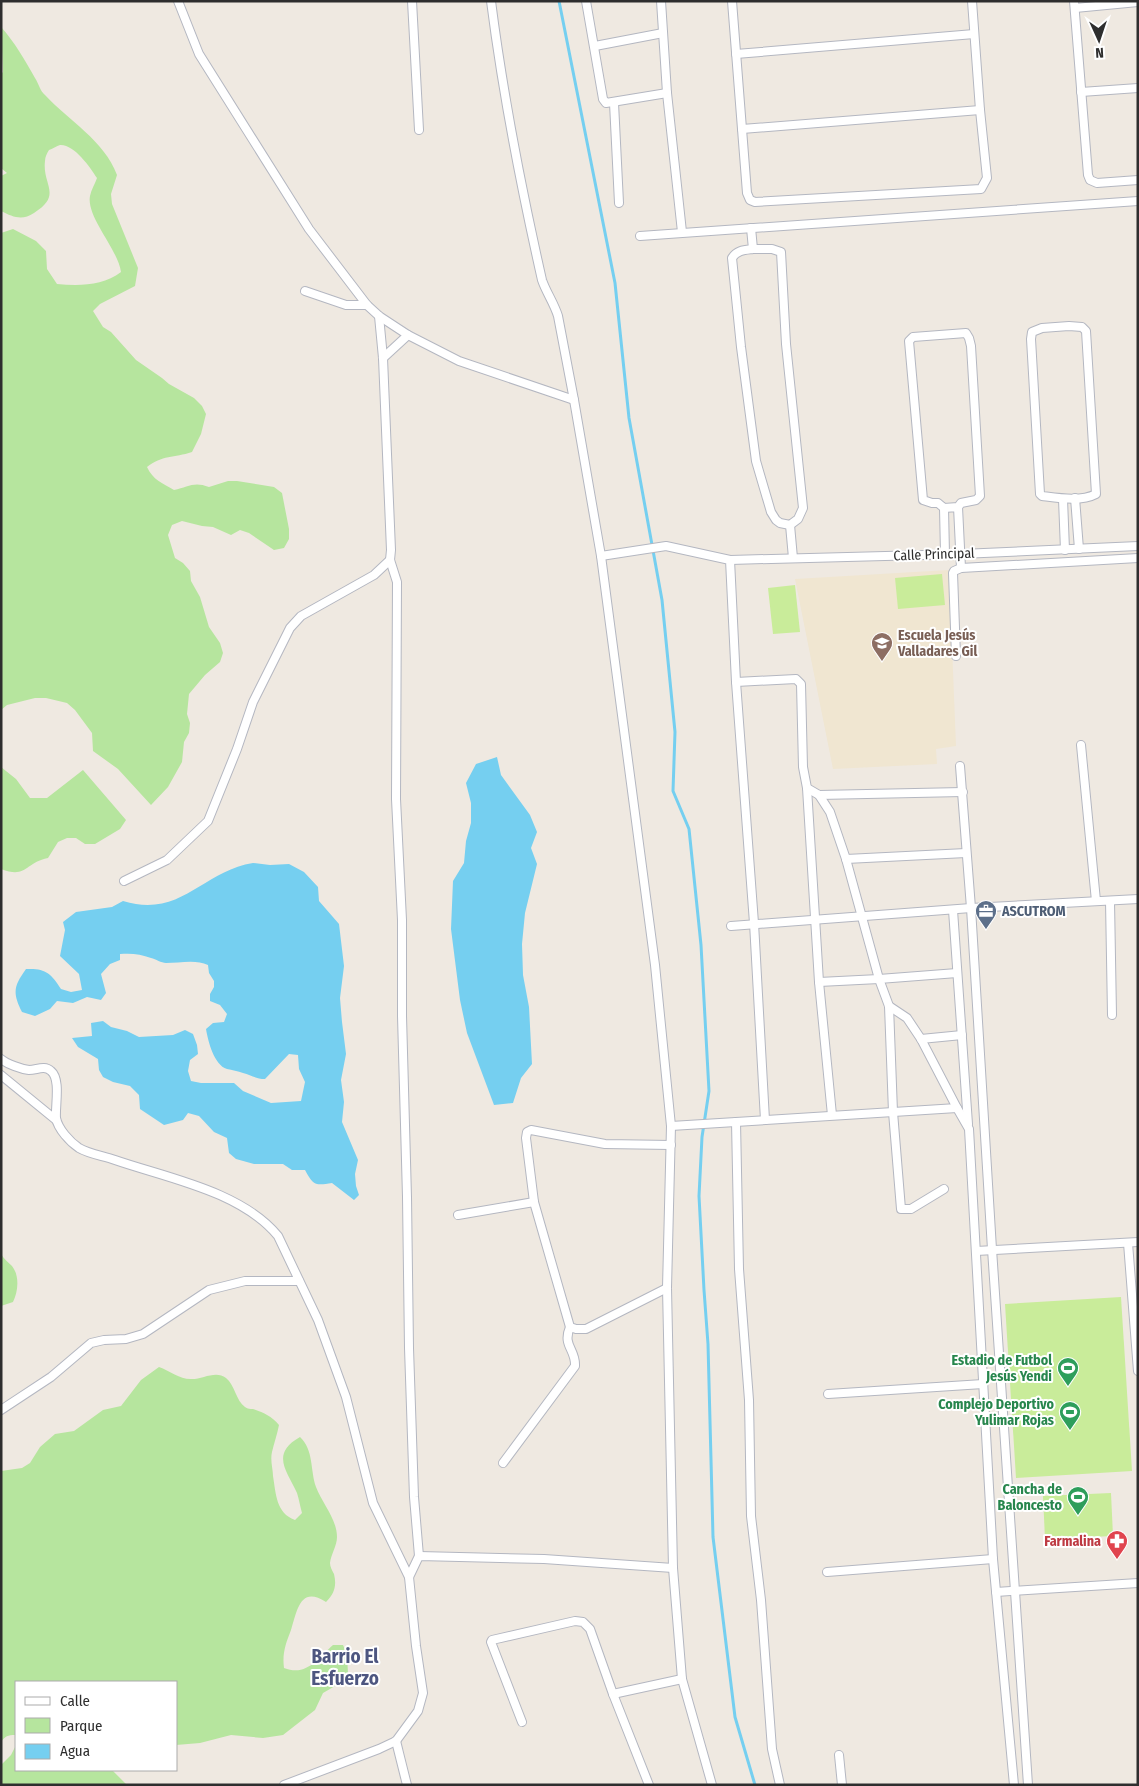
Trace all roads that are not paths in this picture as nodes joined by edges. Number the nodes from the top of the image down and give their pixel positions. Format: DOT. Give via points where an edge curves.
graph roads {
  1 [pos="178,1"];
  2 [pos="412,1"];
  3 [pos="491,1"];
  4 [pos="586,1"];
  5 [pos="661,1"];
  6 [pos="732,1"];
  7 [pos="972,1"];
  8 [pos="1138,2"];
  9 [pos="1074,5"];
  10 [pos="663,33"];
  11 [pos="974,34"];
  12 [pos="595,46"];
  13 [pos="736,54"];
  14 [pos="1138,88"];
  15 [pos="1081,92"];
  16 [pos="667,93"];
  17 [pos="614,103"];
  18 [pos="980,110"];
  19 [pos="742,129"];
  20 [pos="419,130"];
  21 [pos="1138,180"];
  22 [pos="1138,201"];
  23 [pos="619,203"];
  24 [pos="751,228"];
  25 [pos="682,232"];
  26 [pos="640,236"];
  27 [pos="753,249"];
  28 [pos="305,291"];
  29 [pos="366,305"];
  30 [pos="379,316"];
  31 [pos="408,335"];
  32 [pos="383,358"];
  33 [pos="574,400"];
  34 [pos="1075,498"];
  35 [pos="1063,499"];
  36 [pos="958,507"];
  37 [pos="944,508"];
  38 [pos="790,525"];
  39 [pos="1138,546"];
  40 [pos="1079,549"];
  41 [pos="1065,550"];
  42 [pos="945,554"];
  43 [pos="961,554"];
  44 [pos="601,556"];
  45 [pos="793,558"];
  46 [pos="1138,558"];
  47 [pos="390,560"];
  48 [pos="730,560"];
  49 [pos="961,568"];
  50 [pos="956,656"];
  51 [pos="736,682"];
  52 [pos="1081,745"];
  53 [pos="960,766"];
  54 [pos="807,788"];
  55 [pos="962,792"];
  56 [pos="819,795"];
  57 [pos="966,853"];
  58 [pos="846,858"];
  59 [pos="124,881"];
  60 [pos="1138,899"];
  61 [pos="1096,901"];
  62 [pos="1110,901"];
  63 [pos="971,908"];
  64 [pos="953,910"];
  65 [pos="861,917"];
  66 [pos="815,920"];
  67 [pos="754,923"];
  68 [pos="731,926"];
  69 [pos="957,972"];
  70 [pos="878,980"];
  71 [pos="819,982"];
  72 [pos="890,1006"];
  73 [pos="1112,1015"];
  74 [pos="962,1035"];
  75 [pos="921,1038"];
  76 [pos="1,1059"];
  77 [pos="1,1075"];
  78 [pos="957,1108"];
  79 [pos="893,1112"];
  80 [pos="832,1115"];
  81 [pos="56,1120"];
  82 [pos="765,1120"];
  83 [pos="736,1122"];
  84 [pos="671,1126"];
  85 [pos="968,1129"];
  86 [pos="671,1145"];
  87 [pos="944,1189"];
  88 [pos="534,1202"];
  89 [pos="458,1215"];
  90 [pos="1138,1242"];
  91 [pos="1128,1243"];
  92 [pos="992,1249"];
  93 [pos="976,1250"];
  94 [pos="300,1281"];
  95 [pos="667,1288"];
  96 [pos="570,1327"];
  97 [pos="1138,1371"];
  98 [pos="983,1384"];
  99 [pos="828,1394"];
  100 [pos="1,1410"];
  101 [pos="502,1463"];
  102 [pos="419,1556"];
  103 [pos="993,1559"];
  104 [pos="673,1568"];
  105 [pos="827,1572"];
  106 [pos="409,1576"];
  107 [pos="1138,1584"];
  108 [pos="1015,1591"];
  109 [pos="996,1592"];
  110 [pos="682,1679"];
  111 [pos="614,1694"];
  112 [pos="522,1722"];
  113 [pos="396,1741"];
  114 [pos="839,1755"];
  115 [pos="284,1785"];
  116 [pos="407,1785"];
  117 [pos="649,1785"];
  118 [pos="712,1785"];
  119 [pos="780,1785"];
  120 [pos="842,1785"];
  121 [pos="1014,1785"];
  122 [pos="1028,1785"];
  1 -- 29 [label="street" via="199,54 308,229"];
  2 -- 20 [label="street"];
  3 -- 33 [label="street" via="519,176 542,280 558,316"];
  4 -- 12 [label="street"];
  5 -- 10 [label="street"];
  6 -- 13 [label="street"];
  7 -- 11 [label="street"];
  8 -- 9 [label="street"];
  9 -- 15 [label="street"];
  10 -- 12 [label="street"];
  10 -- 16 [label="street"];
  11 -- 13 [label="street"];
  11 -- 18 [label="street"];
  12 -- 17 [label="street" via="603,99 606,103"];
  13 -- 19 [label="street"];
  14 -- 15 [label="street"];
  15 -- 21 [label="street" via="1090,180 1097,183"];
  16 -- 17 [label="street"];
  16 -- 25 [label="street"];
  17 -- 23 [label="street"];
  18 -- 19 [label="street"];
  18 -- 19 [label="street" via="988,178 981,189 755,202 747,193"];
  22 -- 24 [label="street"];
  24 -- 25 [label="street"];
  24 -- 27 [label="street"];
  25 -- 26 [label="street"];
  27 -- 38 [label="street" via="740,251 732,258 756,461 771,512 780,523"];
  27 -- 38 [label="street" via="781,252 786,344 803,508 798,519"];
  28 -- 29 [label="street" via="346,305"];
  29 -- 30 [label="street"];
  30 -- 31 [label="street"];
  30 -- 32 [label="street"];
  31 -- 32 [label="street"];
  31 -- 33 [label="street" via="460,361"];
  32 -- 47 [label="street"];
  33 -- 44 [label="street"];
  34 -- 35 [label="street"];
  34 -- 35 [label="street" via="1096,494 1086,331 1082,327 1070,326 1042,328 1032,332 1031,339 1040,494"];
  34 -- 40 [label="street"];
  35 -- 41 [label="street"];
  36 -- 37 [label="street"];
  36 -- 37 [label="street" via="980,496 971,346 966,333 913,337 909,341 924,500"];
  36 -- 43 [label="street"];
  37 -- 42 [label="street"];
  38 -- 45 [label="street"];
  39 -- 40 [label="street, Calle Principal"];
  40 -- 41 [label="street, Calle Principal"];
  41 -- 43 [label="street, Calle Principal"];
  42 -- 43 [label="street, Calle Principal"];
  42 -- 45 [label="street, Calle Principal"];
  43 -- 49 [label="street"];
  44 -- 48 [label="street, Calle Principal" via="666,546"];
  44 -- 84 [label="street" via="655,965"];
  45 -- 48 [label="street, Calle Principal"];
  46 -- 49 [label="street"];
  47 -- 59 [label="street" via="374,575 301,616 290,628 252,702 208,821 167,860"];
  47 -- 102 [label="street" via="397,582 396,799 402,920 409,1348"];
  48 -- 51 [label="street"];
  49 -- 50 [label="street" via="953,573"];
  51 -- 54 [label="street" via="799,681"];
  51 -- 67 [label="street"];
  52 -- 61 [label="street"];
  53 -- 55 [label="street"];
  54 -- 56 [label="street"];
  54 -- 66 [label="street"];
  55 -- 56 [label="street"];
  55 -- 57 [label="street"];
  56 -- 58 [label="street" via="830,812"];
  57 -- 58 [label="street"];
  57 -- 63 [label="street"];
  58 -- 65 [label="street"];
  60 -- 62 [label="street"];
  61 -- 62 [label="street"];
  61 -- 63 [label="street"];
  62 -- 73 [label="street"];
  63 -- 64 [label="street"];
  63 -- 92 [label="street"];
  64 -- 65 [label="street"];
  64 -- 69 [label="street"];
  65 -- 66 [label="street"];
  65 -- 70 [label="street"];
  66 -- 67 [label="street"];
  66 -- 71 [label="street"];
  67 -- 68 [label="street"];
  67 -- 82 [label="street"];
  69 -- 70 [label="street"];
  69 -- 74 [label="street"];
  70 -- 71 [label="street"];
  70 -- 72 [label="street"];
  71 -- 80 [label="street"];
  72 -- 75 [label="street" via="907,1018"];
  72 -- 79 [label="street"];
  74 -- 75 [label="street"];
  74 -- 85 [label="street"];
  75 -- 78 [label="street"];
  76 -- 81 [label="street" via="29,1070 44,1067 52,1071 56,1080"];
  77 -- 81 [label="street"];
  78 -- 79 [label="street"];
  78 -- 85 [label="street"];
  79 -- 80 [label="street"];
  79 -- 87 [label="street" via="901,1209 911,1208"];
  80 -- 82 [label="street"];
  81 -- 94 [label="street" via="63,1133 79,1148 206,1188 245,1209 278,1236"];
  82 -- 83 [label="street"];
  83 -- 84 [label="street"];
  83 -- 119 [label="street" via="739,1269 749,1400 751,1516 772,1749"];
  84 -- 86 [label="street"];
  85 -- 93 [label="street"];
  86 -- 88 [label="street" via="605,1144 531,1130 526,1138"];
  86 -- 95 [label="street"];
  88 -- 89 [label="street"];
  88 -- 96 [label="street"];
  90 -- 91 [label="street"];
  91 -- 92 [label="street"];
  91 -- 97 [label="street"];
  92 -- 93 [label="street"];
  92 -- 108 [label="street"];
  93 -- 98 [label="street"];
  94 -- 100 [label="street" via="245,1282 209,1290 142,1334 91,1343 52,1376"];
  94 -- 106 [label="street" via="346,1397 373,1503"];
  95 -- 96 [label="street" via="586,1329"];
  95 -- 104 [label="street"];
  96 -- 101 [label="street" via="567,1340 575,1366"];
  98 -- 99 [label="street"];
  98 -- 103 [label="street"];
  102 -- 104 [label="street" via="544,1559"];
  102 -- 106 [label="street"];
  103 -- 105 [label="street"];
  103 -- 109 [label="street"];
  104 -- 110 [label="street"];
  106 -- 113 [label="street" via="423,1693 418,1711"];
  107 -- 108 [label="street"];
  108 -- 109 [label="street"];
  108 -- 122 [label="street"];
  109 -- 121 [label="street"];
  110 -- 111 [label="street"];
  110 -- 118 [label="street"];
  111 -- 112 [label="street" via="590,1629 583,1622 575,1621 492,1640"];
  111 -- 117 [label="street"];
  113 -- 115 [label="street"];
  113 -- 116 [label="street"];
  114 -- 120 [label="street"];
}
